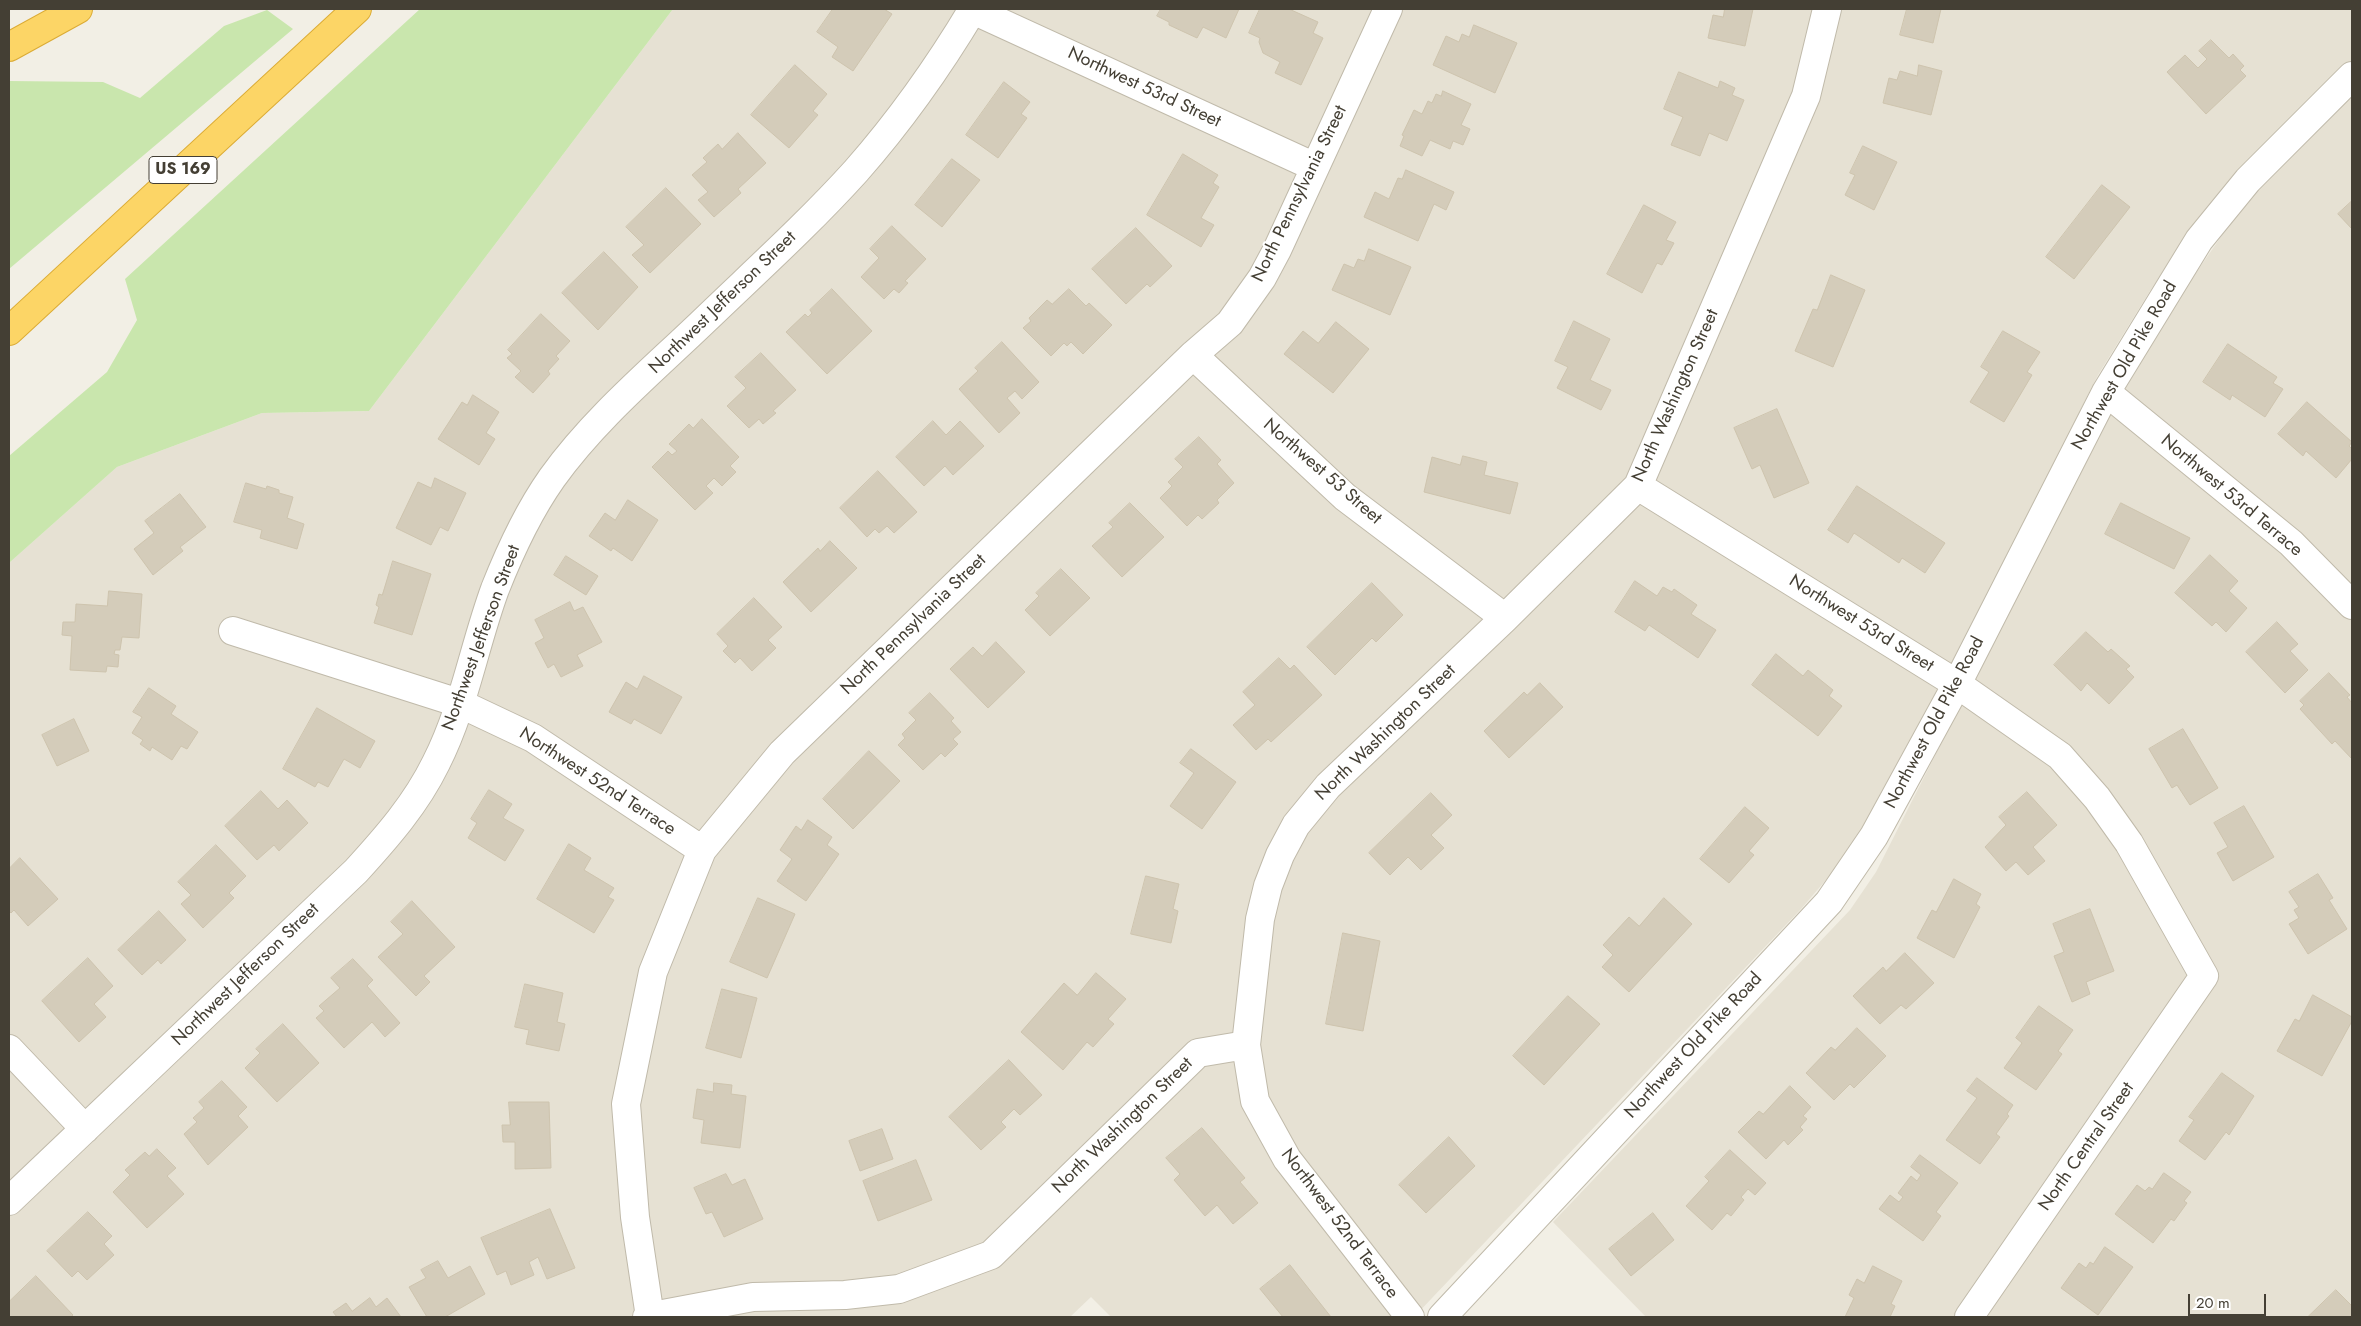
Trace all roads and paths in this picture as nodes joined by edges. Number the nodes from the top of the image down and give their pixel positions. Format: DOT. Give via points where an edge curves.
graph roads {
  1 [pos="78,9"];
  2 [pos="357,9"];
  3 [pos="973,9"];
  4 [pos="1388,9"];
  5 [pos="1827,9"];
  6 [pos="9,47"];
  7 [pos="2352,77"];
  8 [pos="1315,167"];
  9 [pos="9,331"];
  10 [pos="1193,355"];
  11 [pos="2106,392"];
  12 [pos="1638,486"];
  13 [pos="2352,605"];
  14 [pos="1505,618"];
  15 [pos="233,631"];
  16 [pos="1957,684"];
  17 [pos="459,703"];
  18 [pos="702,850"];
  19 [pos="2204,976"];
  20 [pos="1246,1045"];
  21 [pos="9,1049"];
  22 [pos="85,1129"];
  23 [pos="9,1201"];
  24 [pos="649,1317"];
  25 [pos="1410,1317"];
  26 [pos="1442,1317"];
  27 [pos="1969,1317"];
  1 -- 6 [label="highway"];
  2 -- 9 [label="highway, US 169"];
  3 -- 8 [label="street, Northwest 53rd Street"];
  3 -- 17 [label="street, Northwest Jefferson Street" via="900,117 856,170 809,220 594,427 552,478 522,528 495,589"];
  4 -- 8 [label="street, North Pennsylvania Street"];
  5 -- 12 [label="street, North Washington Street" via="1806,96"];
  7 -- 11 [label="street, Northwest Old Pike Road" via="2248,180 2199,240"];
  8 -- 10 [label="street, North Pennsylvania Street" via="1262,278 1230,323"];
  10 -- 14 [label="street, Northwest 53 Street" via="1344,497"];
  10 -- 18 [label="street, North Pennsylvania Street" via="782,753"];
  11 -- 13 [label="street, Northwest 53rd Terrace" via="2291,543"];
  11 -- 16 [label="street, Northwest Old Pike Road"];
  12 -- 14 [label="street, North Washington Street"];
  12 -- 16 [label="street, Northwest 53rd Street"];
  14 -- 20 [label="street, North Washington Street" via="1328,786 1296,825 1268,886 1260,919"];
  15 -- 17 [label="street, Northwest 52nd Terrace"];
  16 -- 19 [label="street, Northwest 53rd Street" via="2060,756 2097,798 2129,843"];
  16 -- 26 [label="street, Northwest Old Pike Road" via="1874,836 1829,902"];
  17 -- 18 [label="street, Northwest 52nd Terrace" via="533,738"];
  17 -- 22 [label="street, Northwest Jefferson Street" via="438,760 395,828 356,871"];
  18 -- 24 [label="street, North Pennsylvania Street" via="653,972 626,1104 635,1217"];
  19 -- 27 [label="street, North Central Street"];
  20 -- 24 [label="street, North Washington Street" via="1198,1053 991,1255 899,1289 845,1295 753,1297"];
  20 -- 25 [label="street, Northwest 52nd Terrace" via="1255,1100 1287,1160"];
  21 -- 22 [label="street"];
  22 -- 23 [label="street, Northwest Jefferson Street"];
}
